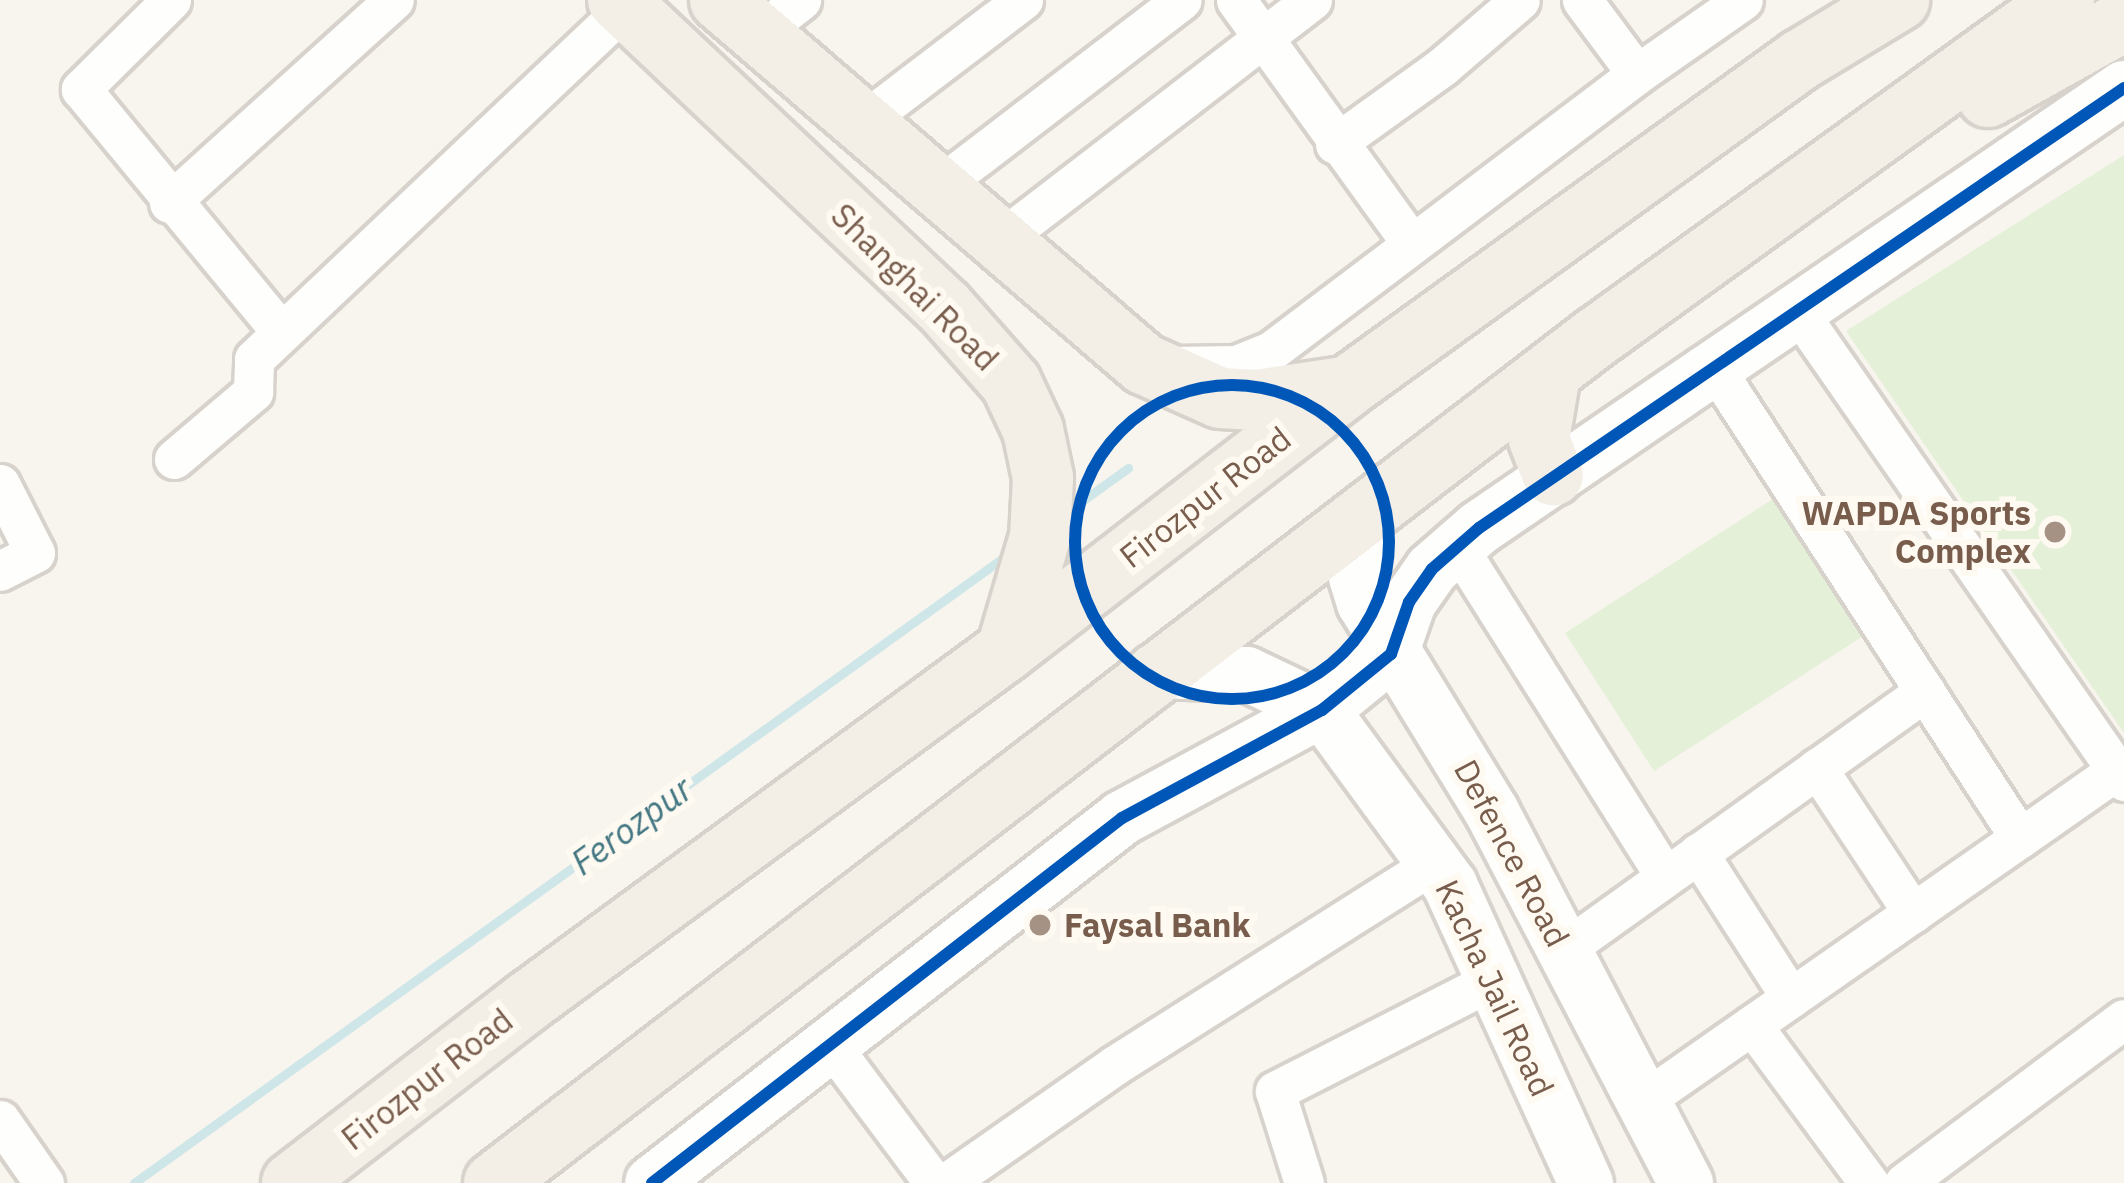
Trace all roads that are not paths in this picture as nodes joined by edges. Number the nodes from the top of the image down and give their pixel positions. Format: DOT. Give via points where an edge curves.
graph roads {
  1 [pos="171,0"];
  2 [pos="394,0"];
  3 [pos="1023,0"];
  4 [pos="1182,0"];
  5 [pos="1236,0"];
  6 [pos="1312,0"];
  7 [pos="1520,0"];
  8 [pos="1582,0"];
  9 [pos="1743,0"];
  10 [pos="1851,0"];
  11 [pos="1899,0"];
  12 [pos="2064,0"];
  13 [pos="622,3"];
  14 [pos="760,11"];
  15 [pos="2124,21"];
  16 [pos="1263,38"];
  17 [pos="1801,61"];
  18 [pos="1636,74"];
  19 [pos="2124,88"];
  20 [pos="860,124"];
  21 [pos="1335,144"];
  22 [pos="1850,152"];
  23 [pos="938,187"];
  24 [pos="170,203"];
  25 [pos="999,241"];
  26 [pos="1411,243"];
  27 [pos="1796,309"];
  28 [pos="281,332"];
  29 [pos="1144,364"];
  30 [pos="1714,367"];
  31 [pos="1550,374"];
  32 [pos="1347,387"];
  33 [pos="174,459"];
  34 [pos="1553,476"];
  35 [pos="0,484"];
  36 [pos="1356,522"];
  37 [pos="1457,546"];
  38 [pos="0,571"];
  39 [pos="1007,650"];
  40 [pos="1391,654"];
  41 [pos="1155,671"];
  42 [pos="1925,691"];
  43 [pos="1322,710"];
  44 [pos="1816,768"];
  45 [pos="2120,776"];
  46 [pos="2020,838"];
  47 [pos="1698,853"];
  48 [pos="1434,863"];
  49 [pos="1664,875"];
  50 [pos="1913,913"];
  51 [pos="1565,949"];
  52 [pos="1493,980"];
  53 [pos="1791,998"];
  54 [pos="2124,1019"];
  55 [pos="1752,1025"];
  56 [pos="830,1044"];
  57 [pos="1640,1103"];
  58 [pos="0,1120"];
  59 [pos="560,1136"];
  60 [pos="292,1179"];
  61 [pos="44,1183"];
  62 [pos="494,1183"];
  63 [pos="522,1183"];
  64 [pos="652,1183"];
  65 [pos="934,1183"];
  66 [pos="946,1183"];
  67 [pos="1304,1183"];
  68 [pos="1586,1183"];
  69 [pos="1686,1183"];
  70 [pos="1869,1183"];
  71 [pos="1904,1183"];
  1 -- 24 [label="street" via="81,89"];
  2 -- 24 [label="street"];
  3 -- 20 [label="street"];
  4 -- 23 [label="street"];
  5 -- 16 [label="street"];
  6 -- 16 [label="street"];
  7 -- 21 [label="street"];
  8 -- 18 [label="street"];
  9 -- 18 [label="street"];
  10 -- 17 [label="main road"];
  11 -- 17 [label="main road, Firozpur Road"];
  12 -- 22 [label="main road"];
  13 -- 28 [label="street"];
  13 -- 39 [label="main road, Shanghai Road" via="944,307 1011,383 1043,478 1040,537"];
  14 -- 20 [label="main road"];
  15 -- 22 [label="main road" via="1900,145"];
  16 -- 21 [label="street"];
  16 -- 25 [label="street"];
  17 -- 32 [label="main road, Firozpur Road"];
  18 -- 26 [label="street"];
  19 -- 27 [label="street"];
  20 -- 23 [label="main road"];
  21 -- 26 [label="street"];
  22 -- 31 [label="main road"];
  23 -- 25 [label="main road"];
  24 -- 28 [label="street"];
  25 -- 29 [label="main road"];
  26 -- 29 [label="street" via="1271,351 1235,365"];
  27 -- 30 [label="street"];
  27 -- 45 [label="street"];
  28 -- 33 [label="street" via="254,359 253,392"];
  29 -- 32 [label="main road" via="1220,398"];
  30 -- 34 [label="street"];
  30 -- 42 [label="street"];
  31 -- 34 [label="main road" via="1539,440"];
  31 -- 36 [label="main road"];
  32 -- 39 [label="main road, Firozpur Road"];
  34 -- 37 [label="street"];
  35 -- 38 [label="street" via="34,553"];
  36 -- 40 [label="street, Defence Road" via="1356,577"];
  36 -- 41 [label="main road"];
  37 -- 40 [label="street" via="1409,602"];
  37 -- 49 [label="street"];
  39 -- 60 [label="main road, Firozpur Road"];
  40 -- 43 [label="street"];
  40 -- 51 [label="street, Defence Road" via="1448,733"];
  41 -- 43 [label="street, Kacha Jail Road" via="1247,674"];
  41 -- 59 [label="main road"];
  42 -- 44 [label="street"];
  42 -- 46 [label="street"];
  43 -- 48 [label="street, Kacha Jail Road"];
  43 -- 56 [label="street" via="1122,818"];
  44 -- 47 [label="street"];
  44 -- 50 [label="street"];
  45 -- 46 [label="street"];
  46 -- 50 [label="street"];
  47 -- 49 [label="street"];
  47 -- 53 [label="street"];
  48 -- 52 [label="street, Kacha Jail Road"];
  48 -- 66 [label="street" via="1115,1065"];
  49 -- 51 [label="street"];
  50 -- 53 [label="street"];
  51 -- 57 [label="street, Defence Road"];
  52 -- 67 [label="street" via="1275,1091"];
  52 -- 68 [label="street, Kacha Jail Road"];
  53 -- 55 [label="street"];
  54 -- 71 [label="street"];
  55 -- 57 [label="street"];
  55 -- 70 [label="street"];
  56 -- 64 [label="street"];
  56 -- 65 [label="street"];
  57 -- 69 [label="street, Defence Road"];
  58 -- 61 [label="street"];
  59 -- 62 [label="main road"];
  59 -- 63 [label="main road"];
}
